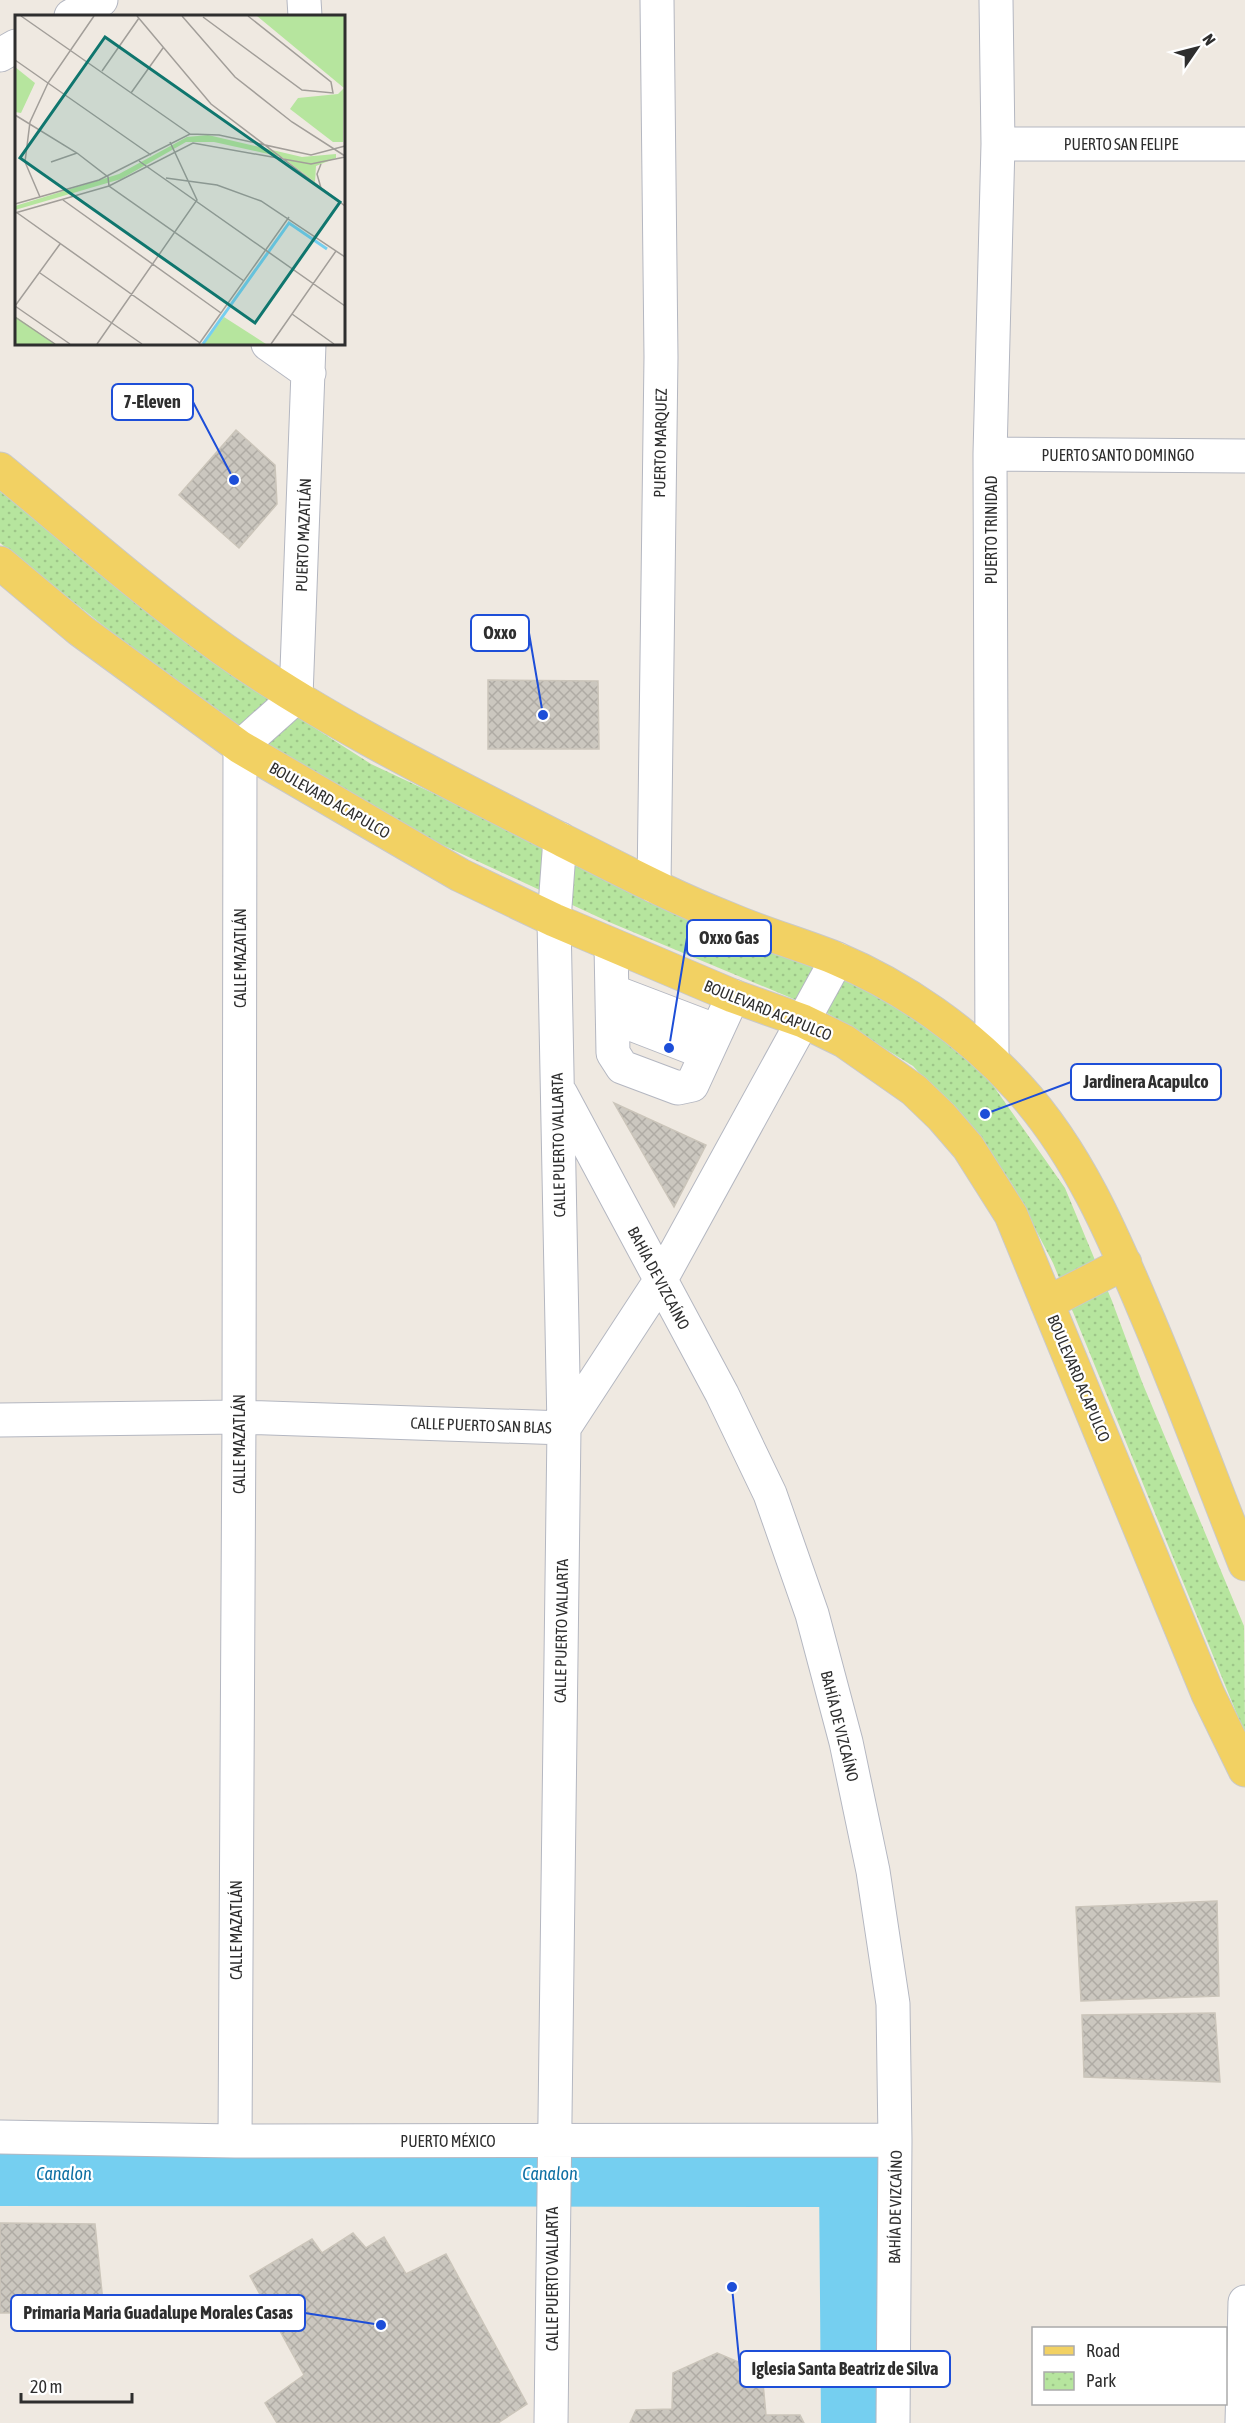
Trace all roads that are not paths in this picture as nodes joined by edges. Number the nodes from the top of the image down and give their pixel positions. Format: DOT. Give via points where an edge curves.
graph roads {
  1 [pos="101,0"];
  2 [pos="304,0"];
  3 [pos="657,0"];
  4 [pos="996,0"];
  5 [pos="72,15"];
  6 [pos="305,15"];
  7 [pos="15,47"];
  8 [pos="0,55"];
  9 [pos="998,144"];
  10 [pos="1245,144"];
  11 [pos="271,345"];
  12 [pos="309,358"];
  13 [pos="990,454"];
  14 [pos="1245,456"];
  15 [pos="0,469"];
  16 [pos="0,563"];
  17 [pos="296,697"];
  18 [pos="240,747"];
  19 [pos="560,839"];
  20 [pos="654,886"];
  21 [pos="554,920"];
  22 [pos="611,945"];
  23 [pos="837,959"];
  24 [pos="733,996"];
  25 [pos="613,1015"];
  26 [pos="803,1021"];
  27 [pos="707,1051"];
  28 [pos="992,1060"];
  29 [pos="557,1087"];
  30 [pos="1125,1263"];
  31 [pos="660,1281"];
  32 [pos="1047,1302"];
  33 [pos="239,1417"];
  34 [pos="0,1420"];
  35 [pos="564,1428"];
  36 [pos="1245,1564"];
  37 [pos="1245,1770"];
  38 [pos="0,2137"];
  39 [pos="896,2140"];
  40 [pos="235,2141"];
  41 [pos="553,2154"];
  42 [pos="1245,2302"];
  43 [pos="551,2423"];
  44 [pos="893,2423"];
  45 [pos="1242,2423"];
  1 -- 5 [label="street"];
  2 -- 6 [label="street"];
  3 -- 20 [label="street, PUERTO MARQUEZ" via="661,357"];
  4 -- 9 [label="street, PUERTO TRINIDAD"];
  7 -- 8 [label="street"];
  9 -- 10 [label="street, PUERTO SAN FELIPE"];
  9 -- 13 [label="street, PUERTO TRINIDAD"];
  11 -- 12 [label="street, PUERTO MAZATLÁN"];
  12 -- 17 [label="street, PUERTO MAZATLÁN"];
  13 -- 14 [label="street, PUERTO SANTO DOMINGO"];
  13 -- 28 [label="street, PUERTO TRINIDAD"];
  15 -- 17 [label="main road" via="167,608"];
  16 -- 18 [label="main road, BOULEVARD ACAPULCO" via="80,630"];
  17 -- 18 [label="street"];
  17 -- 19 [label="main road"];
  18 -- 21 [label="main road, BOULEVARD ACAPULCO" via="460,875"];
  18 -- 33 [label="street, CALLE MAZATLÁN"];
  19 -- 20 [label="main road"];
  19 -- 21 [label="street, CALLE PUERTO VALLARTA"];
  20 -- 23 [label="main road" via="729,920"];
  21 -- 22 [label="main road, BOULEVARD ACAPULCO"];
  21 -- 29 [label="street, CALLE PUERTO VALLARTA"];
  22 -- 24 [label="main road, BOULEVARD ACAPULCO"];
  22 -- 25 [label="street"];
  23 -- 26 [label="street, CALLE PUERTO SAN BLAS"];
  23 -- 28 [label="main road" via="916,1001"];
  24 -- 26 [label="main road, BOULEVARD ACAPULCO"];
  24 -- 27 [label="street"];
  25 -- 27 [label="street"];
  25 -- 27 [label="street" via="613,1053 622,1067 683,1089 692,1085"];
  26 -- 31 [label="street, CALLE PUERTO SAN BLAS"];
  26 -- 32 [label="main road, BOULEVARD ACAPULCO" via="844,1041 914,1090 968,1147 1011,1215"];
  28 -- 30 [label="main road" via="1023,1092 1072,1160"];
  29 -- 31 [label="street, BAHÍA DE VIZCAÍNO"];
  29 -- 35 [label="street, CALLE PUERTO VALLARTA"];
  30 -- 32 [label="main road"];
  30 -- 36 [label="main road"];
  31 -- 35 [label="street, CALLE PUERTO SAN BLAS"];
  31 -- 39 [label="street, BAHÍA DE VIZCAÍNO" via="722,1394 770,1494 815,1625 846,1742 873,1871 892,2004"];
  32 -- 37 [label="main road, BOULEVARD ACAPULCO" via="1208,1694"];
  33 -- 34 [label="street, CALLE PUERTO SAN BLAS"];
  33 -- 35 [label="street, CALLE PUERTO SAN BLAS"];
  33 -- 40 [label="street, CALLE MAZATLÁN"];
  35 -- 41 [label="street, CALLE PUERTO VALLARTA"];
  38 -- 40 [label="street, PUERTO MÉXICO"];
  39 -- 41 [label="street, PUERTO MÉXICO"];
  39 -- 44 [label="street, BAHÍA DE VIZCAÍNO"];
  40 -- 41 [label="street, PUERTO MÉXICO"];
  41 -- 43 [label="street, CALLE PUERTO VALLARTA"];
  42 -- 45 [label="street"];
}
